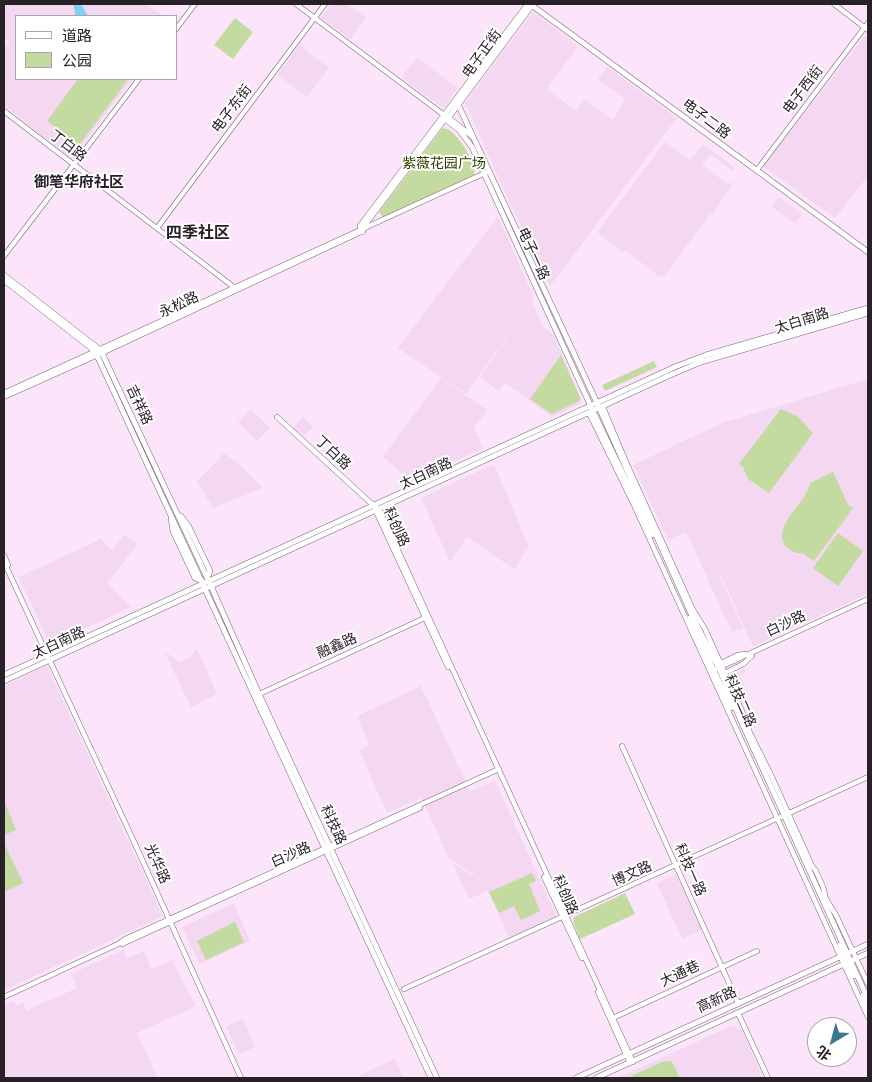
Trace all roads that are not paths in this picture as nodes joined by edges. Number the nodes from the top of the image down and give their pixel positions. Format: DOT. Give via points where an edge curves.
graph roads {
  1 [pos="195,4"];
  2 [pos="296,4"];
  3 [pos="325,4"];
  4 [pos="532,4"];
  5 [pos="834,4"];
  6 [pos="315,18"];
  7 [pos="178,26"];
  8 [pos="867,27"];
  9 [pos="138,80"];
  10 [pos="457,102"];
  11 [pos="4,111"];
  12 [pos="446,117"];
  13 [pos="475,139"];
  14 [pos="74,164"];
  15 [pos="757,169"];
  16 [pos="490,170"];
  17 [pos="484,173"];
  18 [pos="157,228"];
  19 [pos="363,230"];
  20 [pos="868,250"];
  21 [pos="4,256"];
  22 [pos="4,275"];
  23 [pos="4,280"];
  24 [pos="237,289"];
  25 [pos="868,308"];
  26 [pos="868,313"];
  27 [pos="98,352"];
  28 [pos="4,393"];
  29 [pos="4,397"];
  30 [pos="595,408"];
  31 [pos="277,417"];
  32 [pos="376,508"];
  33 [pos="172,511"];
  34 [pos="4,555"];
  35 [pos="4,562"];
  36 [pos="209,581"];
  37 [pos="203,584"];
  38 [pos="868,601"];
  39 [pos="427,617"];
  40 [pos="49,656"];
  41 [pos="720,669"];
  42 [pos="4,675"];
  43 [pos="4,681"];
  44 [pos="257,695"];
  45 [pos="622,746"];
  46 [pos="498,771"];
  47 [pos="868,777"];
  48 [pos="783,817"];
  49 [pos="328,848"];
  50 [pos="676,866"];
  51 [pos="564,917"];
  52 [pos="170,921"];
  53 [pos="868,944"];
  54 [pos="757,951"];
  55 [pos="868,953"];
  56 [pos="847,954"];
  57 [pos="850,962"];
  58 [pos="722,967"];
  59 [pos="868,984"];
  60 [pos="404,989"];
  61 [pos="4,997"];
  62 [pos="868,999"];
  63 [pos="738,1003"];
  64 [pos="868,1007"];
  65 [pos="738,1013"];
  66 [pos="868,1017"];
  67 [pos="613,1018"];
  68 [pos="628,1055"];
  69 [pos="631,1062"];
  70 [pos="241,1078"];
  71 [pos="431,1078"];
  72 [pos="438,1078"];
  73 [pos="576,1078"];
  74 [pos="596,1078"];
  75 [pos="768,1078"];
  1 -- 7 [label="street"];
  2 -- 6 [label="street, 电子一路"];
  3 -- 6 [label="street, 电子东街"];
  4 -- 10 [label="main road, 电子正街"];
  4 -- 15 [label="main road, 电子二路"];
  5 -- 8 [label="street"];
  6 -- 12 [label="street, 电子一路"];
  6 -- 18 [label="street, 电子东街"];
  8 -- 15 [label="street, 电子西街"];
  9 -- 14 [label="street"];
  10 -- 12 [label="main road, 电子正街"];
  10 -- 13 [label="main road, 电子一路"];
  11 -- 14 [label="street, 丁白路"];
  12 -- 13 [label="main road, 电子一路"];
  12 -- 17 [label="main road, 电子一路" via="466,138"];
  12 -- 19 [label="main road"];
  13 -- 16 [label="main road, 电子一路"];
  14 -- 18 [label="street, 丁白路"];
  14 -- 21 [label="street"];
  15 -- 20 [label="main road, 电子二路"];
  16 -- 17 [label="street, 永松路"];
  16 -- 30 [label="main road, 电子一路"];
  17 -- 19 [label="street, 永松路"];
  17 -- 30 [label="main road, 电子一路"];
  18 -- 24 [label="street, 丁白路"];
  19 -- 24 [label="street, 永松路"];
  22 -- 27 [label="main road, 吉祥路"];
  23 -- 27 [label="main road, 吉祥路"];
  24 -- 27 [label="street, 永松路"];
  25 -- 30 [label="main road, 太白南路" via="706,355 677,366"];
  26 -- 30 [label="main road, 太白南路" via="701,362"];
  27 -- 28 [label="street, 永松路"];
  27 -- 29 [label="street, 永松路"];
  27 -- 33 [label="main road, 吉祥路"];
  30 -- 32 [label="main road, 太白南路"];
  30 -- 41 [label="main road, 科技二路"];
  30 -- 41 [label="street" via="626,462 693,610 705,629"];
  30 -- 48 [label="street" via="635,507"];
  31 -- 32 [label="street, 丁白路"];
  32 -- 36 [label="main road, 太白南路"];
  32 -- 39 [label="street, 科创路"];
  33 -- 36 [label="main road, 吉祥路"];
  33 -- 37 [label="main road, 吉祥路"];
  34 -- 40 [label="street, 光华路"];
  35 -- 40 [label="street, 光华路"];
  36 -- 37 [label="main road, 太白南路"];
  36 -- 44 [label="main road, 科技路"];
  37 -- 40 [label="main road, 太白南路"];
  37 -- 44 [label="main road, 科技路"];
  38 -- 41 [label="street, 白沙路"];
  39 -- 44 [label="street, 融鑫路"];
  39 -- 46 [label="street, 科创路"];
  40 -- 42 [label="main road, 太白南路"];
  40 -- 43 [label="main road, 太白南路"];
  40 -- 52 [label="street, 光华路"];
  41 -- 48 [label="main road, 科技二路"];
  41 -- 48 [label="street" via="771,775"];
  44 -- 49 [label="main road, 科技路"];
  45 -- 50 [label="street, 科技一路"];
  46 -- 49 [label="street, 白沙路"];
  46 -- 51 [label="street, 科创路"];
  47 -- 48 [label="street, 博文路"];
  48 -- 50 [label="street, 博文路"];
  48 -- 56 [label="main road, 科技二路"];
  49 -- 52 [label="street, 白沙路"];
  49 -- 71 [label="main road, 科技路"];
  49 -- 72 [label="main road, 科技路"];
  50 -- 51 [label="street, 博文路"];
  50 -- 58 [label="street, 科技一路"];
  51 -- 60 [label="street, 博文路"];
  51 -- 67 [label="street, 科创路"];
  51 -- 68 [label="street, 科创路"];
  52 -- 61 [label="street, 白沙路"];
  52 -- 70 [label="street, 光华路"];
  53 -- 56 [label="main road, 高新路"];
  54 -- 58 [label="street, 大通巷"];
  55 -- 57 [label="main road, 高新路"];
  56 -- 57 [label="main road, 科技二路"];
  56 -- 63 [label="main road, 高新路"];
  57 -- 59 [label="street"];
  57 -- 62 [label="main road, 科技二路"];
  57 -- 64 [label="main road, 科技二路"];
  57 -- 65 [label="main road, 高新路"];
  57 -- 66 [label="street"];
  58 -- 63 [label="street, 科技一路"];
  58 -- 67 [label="street, 大通巷"];
  63 -- 68 [label="main road, 高新路"];
  65 -- 69 [label="main road, 高新路"];
  65 -- 75 [label="street"];
  67 -- 68 [label="street, 科创路"];
  68 -- 69 [label="street, 科创路"];
  68 -- 73 [label="main road, 高新路"];
  69 -- 74 [label="main road, 高新路"];
}
